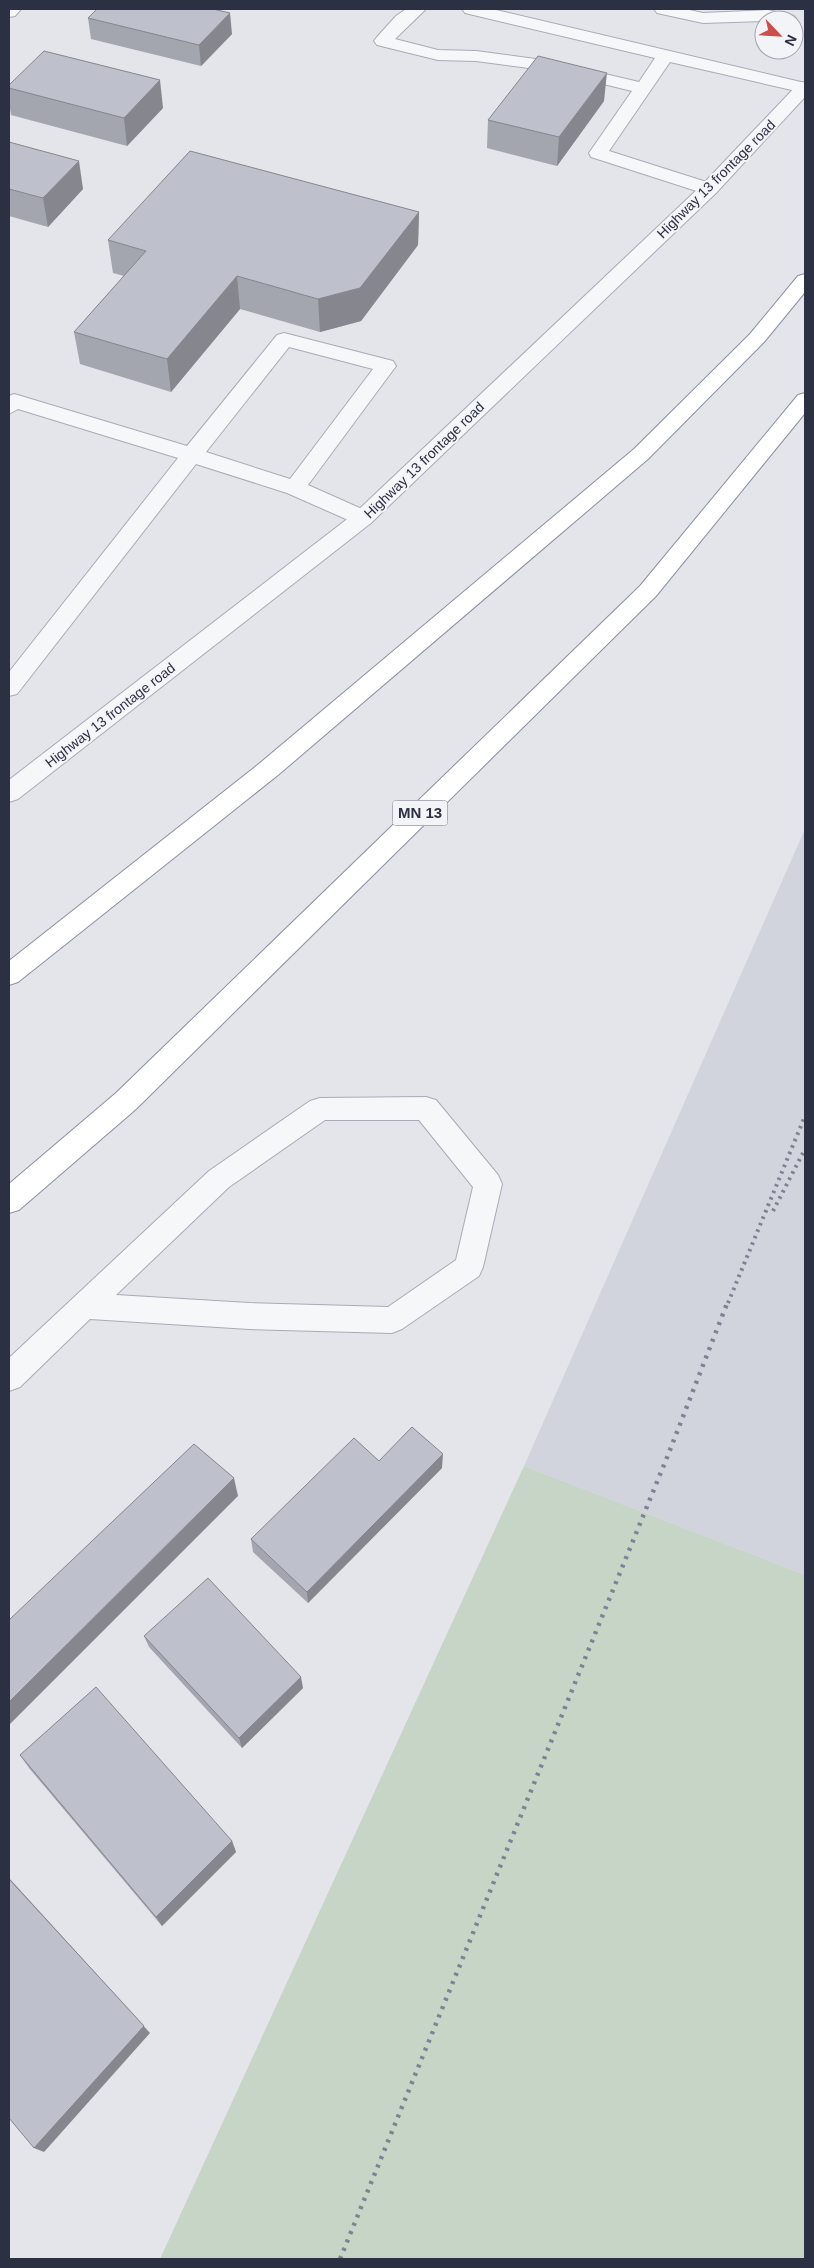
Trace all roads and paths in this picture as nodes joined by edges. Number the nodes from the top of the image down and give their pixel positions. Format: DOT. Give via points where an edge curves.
graph roads {
  1 [pos="12,9"];
  2 [pos="417,9"];
  3 [pos="471,9"];
  4 [pos="663,9"];
  5 [pos="9,12"];
  6 [pos="754,13"];
  7 [pos="667,54"];
  8 [pos="805,87"];
  9 [pos="641,88"];
  10 [pos="709,189"];
  11 [pos="805,280"];
  12 [pos="805,400"];
  13 [pos="9,407"];
  14 [pos="192,455"];
  15 [pos="296,488"];
  16 [pos="363,518"];
  17 [pos="9,688"];
  18 [pos="10,789"];
  19 [pos="9,974"];
  20 [pos="9,1201"];
  21 [pos="84,1306"];
  22 [pos="9,1377"];
  1 -- 5 [label="street"];
  2 -- 9 [label="street" via="383,41 438,55 476,56 550,66"];
  3 -- 7 [label="street"];
  4 -- 6 [label="street" via="703,18"];
  7 -- 8 [label="street"];
  7 -- 9 [label="street"];
  8 -- 10 [label="street, Highway 13 frontage road"];
  9 -- 10 [label="street" via="598,153"];
  10 -- 16 [label="street, Highway 13 frontage road"];
  11 -- 19 [label="highway" via="757,338 641,454 269,769"];
  12 -- 20 [label="highway, MN 13" via="648,591 126,1101"];
  13 -- 14 [label="street" via="14,402"];
  14 -- 15 [label="street"];
  14 -- 15 [label="street" via="284,339 386,366"];
  14 -- 17 [label="street"];
  15 -- 16 [label="street"];
  16 -- 18 [label="street, Highway 13 frontage road"];
  21 -- 21 [label="street" via="392,1320 469,1267 488,1184 426,1108 320,1110 219,1179"];
  21 -- 22 [label="street"];
}
